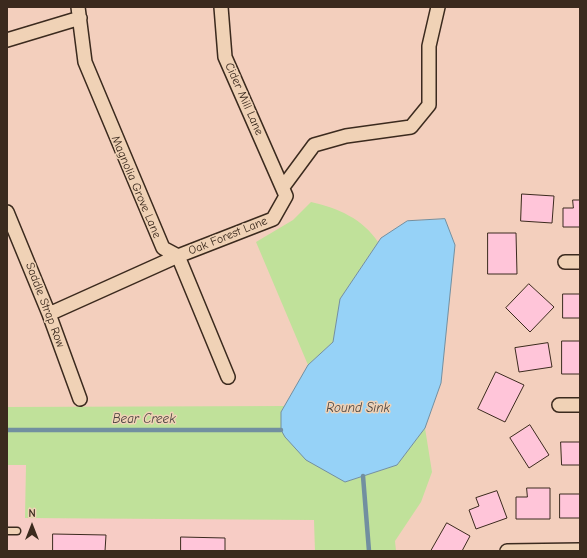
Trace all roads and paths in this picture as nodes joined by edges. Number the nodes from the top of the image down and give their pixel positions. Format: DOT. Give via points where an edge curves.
graph roads {
  1 [pos="221,7"];
  2 [pos="438,7"];
  3 [pos="79,12"];
  4 [pos="7,40"];
  5 [pos="283,187"];
  6 [pos="7,212"];
  7 [pos="178,256"];
  8 [pos="564,262"];
  9 [pos="580,262"];
  10 [pos="49,314"];
  11 [pos="228,377"];
  12 [pos="80,399"];
  13 [pos="559,405"];
  14 [pos="580,405"];
  15 [pos="7,531"];
  16 [pos="17,531"];
  17 [pos="580,550"];
  18 [pos="507,551"];
  1 -- 5 [label="street, Cider Mill Lane" via="225,57"];
  2 -- 5 [label="street, Oak Forest Lane" via="429,46 429,105 411,127 346,136 314,145"];
  3 -- 4 [label="street"];
  3 -- 7 [label="street, Magnolia Grove Lane" via="85,62 112,129 163,248"];
  5 -- 7 [label="street, Oak Forest Lane" via="286,196 272,219"];
  6 -- 10 [label="street, Saddle Strap Row"];
  7 -- 10 [label="street, Oak Forest Lane"];
  7 -- 11 [label="street"];
  8 -- 9 [label="street"];
  10 -- 12 [label="street, Saddle Strap Row"];
  13 -- 14 [label="street"];
  15 -- 16 [label="lane"];
  17 -- 18 [label="street"];
}
